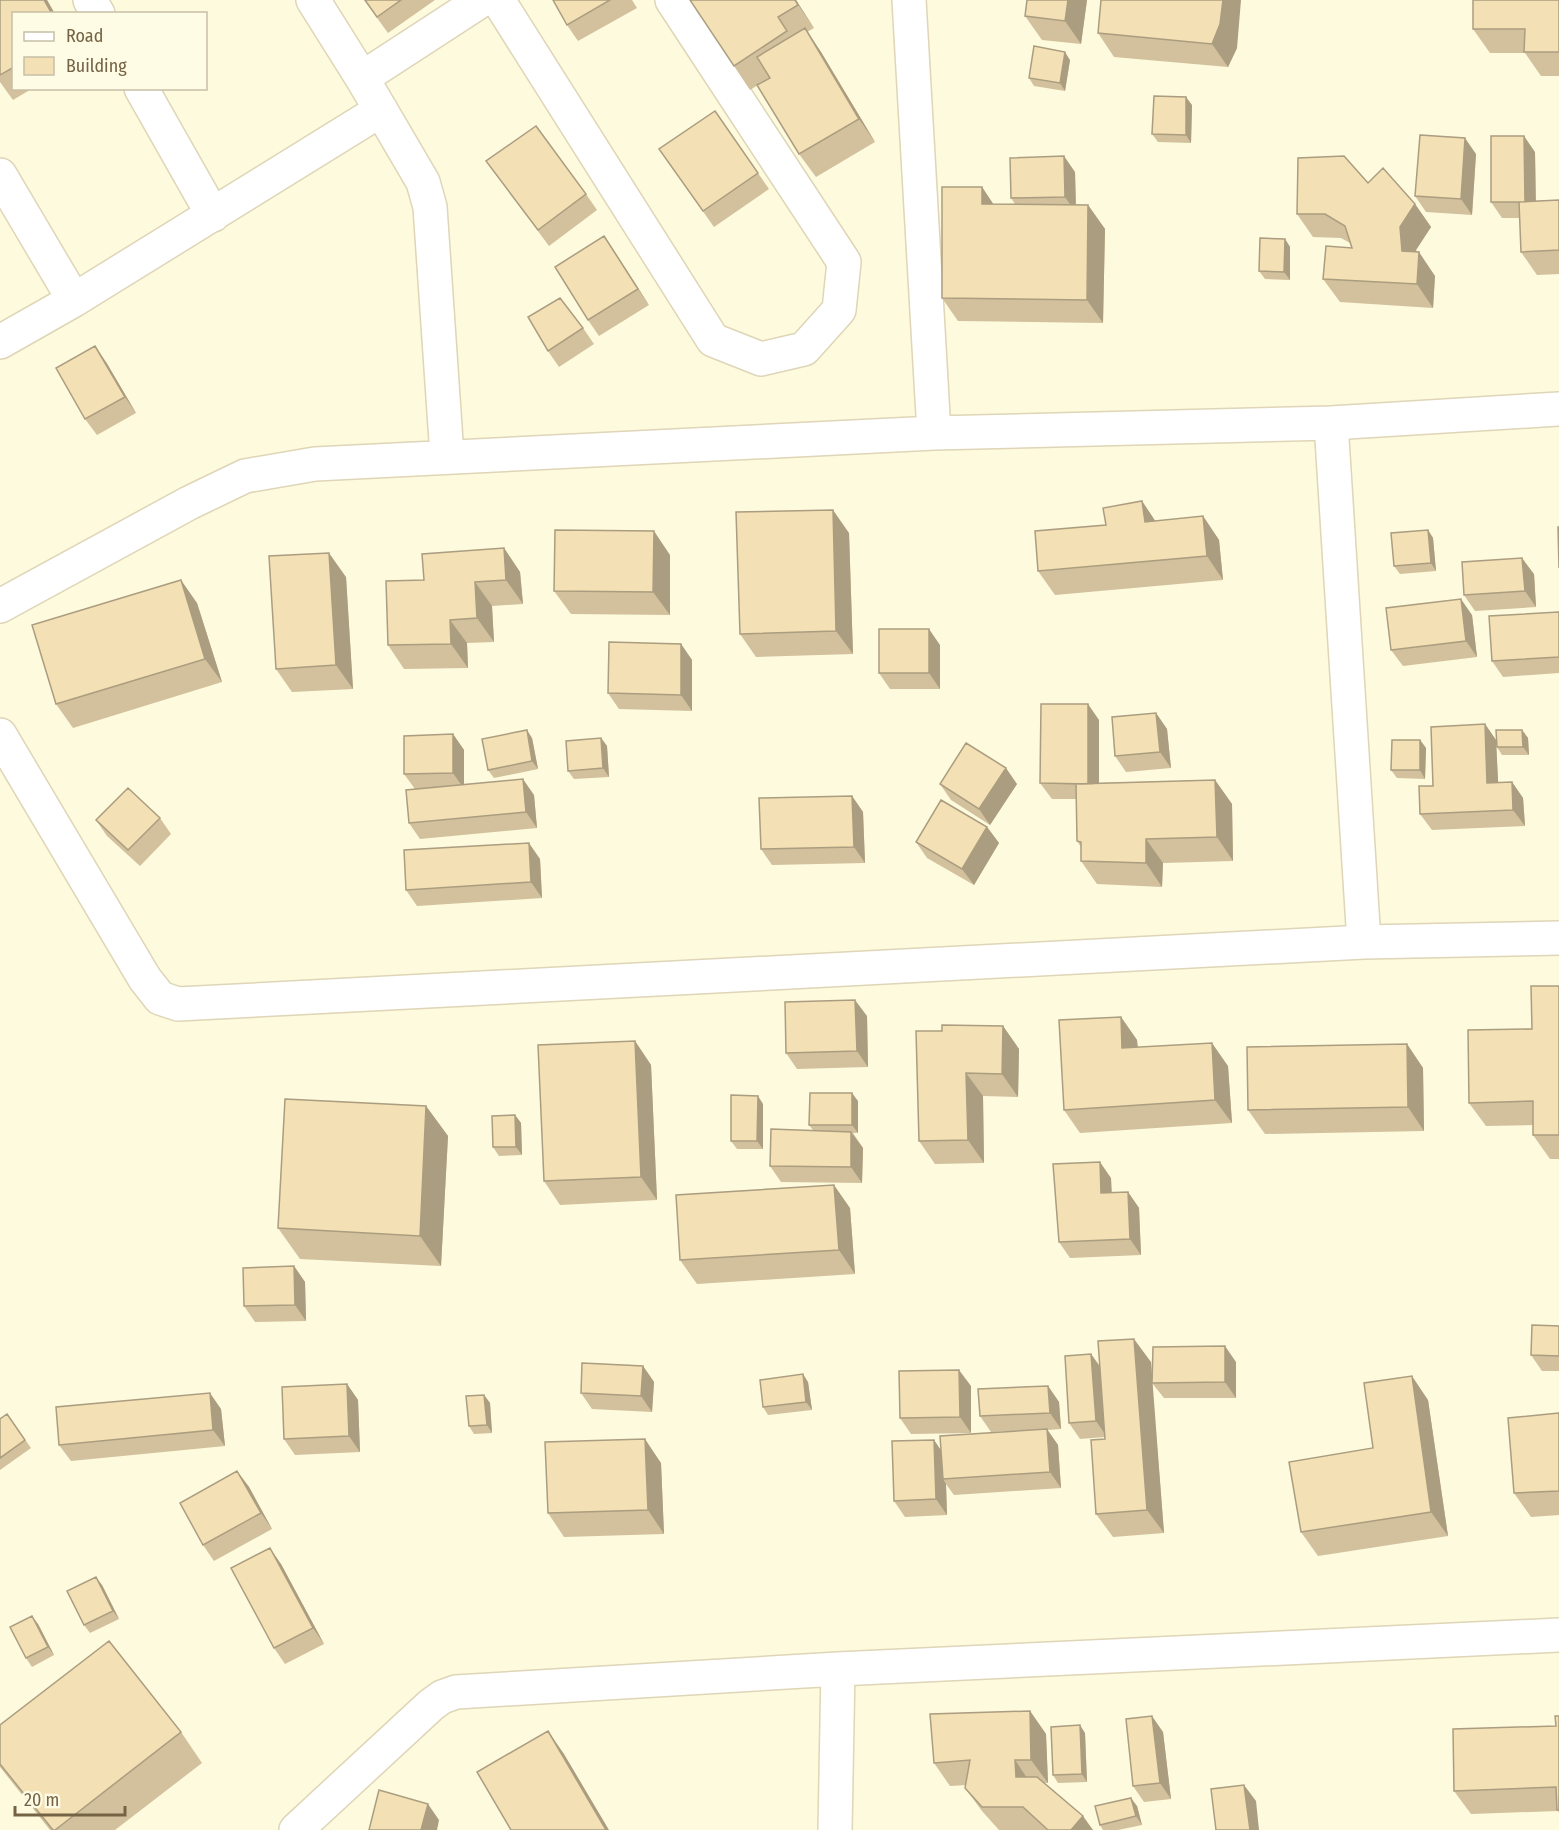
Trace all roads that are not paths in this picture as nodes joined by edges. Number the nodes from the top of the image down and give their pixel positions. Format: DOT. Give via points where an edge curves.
graph roads {
  1 [pos="313,0"];
  2 [pos="482,0"];
  3 [pos="498,0"];
  4 [pos="672,0"];
  5 [pos="909,0"];
  6 [pos="362,78"];
  7 [pos="142,90"];
  8 [pos="381,110"];
  9 [pos="0,175"];
  10 [pos="213,215"];
  11 [pos="74,300"];
  12 [pos="0,342"];
  13 [pos="1559,409"];
  14 [pos="1331,423"];
  15 [pos="934,433"];
  16 [pos="447,456"];
  17 [pos="0,606"];
  18 [pos="0,735"];
  19 [pos="1559,938"];
  20 [pos="1364,942"];
  21 [pos="1559,1635"];
  22 [pos="838,1670"];
  23 [pos="296,1830"];
  24 [pos="835,1830"];
  1 -- 6 [label="street"];
  2 -- 6 [label="street"];
  3 -- 4 [label="street" via="713,340 761,359 804,349 839,310 844,262"];
  5 -- 15 [label="street"];
  6 -- 8 [label="street"];
  7 -- 10 [label="street"];
  8 -- 10 [label="street"];
  8 -- 16 [label="street" via="423,182 430,207"];
  9 -- 11 [label="street"];
  10 -- 11 [label="street"];
  11 -- 12 [label="street"];
  13 -- 14 [label="street"];
  14 -- 15 [label="street"];
  14 -- 20 [label="street"];
  15 -- 16 [label="street"];
  16 -- 17 [label="street" via="315,464 244,476"];
  18 -- 20 [label="street" via="145,979 160,998 178,1005"];
  19 -- 20 [label="street"];
  21 -- 22 [label="street"];
  22 -- 23 [label="street" via="456,1692 431,1705"];
  22 -- 24 [label="street"];
}
